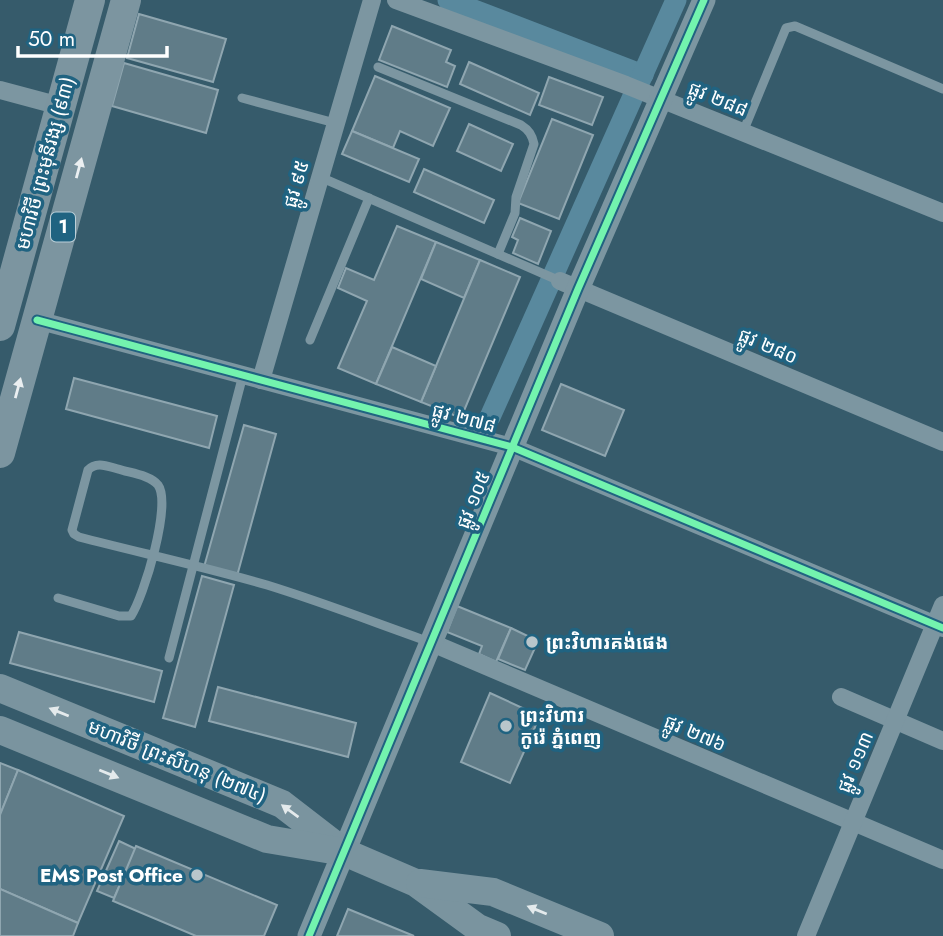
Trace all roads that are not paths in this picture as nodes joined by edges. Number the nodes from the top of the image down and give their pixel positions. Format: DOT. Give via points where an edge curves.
graph roads {
  1 [pos="90,0"];
  2 [pos="126,0"];
  3 [pos="372,0"];
  4 [pos="396,0"];
  5 [pos="704,0"];
  6 [pos="378,67"];
  7 [pos="943,89"];
  8 [pos="0,90"];
  9 [pos="653,96"];
  10 [pos="242,98"];
  11 [pos="60,106"];
  12 [pos="335,123"];
  13 [pos="743,132"];
  14 [pos="320,177"];
  15 [pos="369,198"];
  16 [pos="943,213"];
  17 [pos="498,254"];
  18 [pos="561,282"];
  19 [pos="2,315"];
  20 [pos="37,320"];
  21 [pos="310,340"];
  22 [pos="243,375"];
  23 [pos="261,380"];
  24 [pos="943,442"];
  25 [pos="512,447"];
  26 [pos="0,453"];
  27 [pos="153,556"];
  28 [pos="193,566"];
  29 [pos="58,598"];
  30 [pos="943,605"];
  31 [pos="939,626"];
  32 [pos="432,643"];
  33 [pos="169,658"];
  34 [pos="0,688"];
  35 [pos="841,696"];
  36 [pos="895,720"];
  37 [pos="0,730"];
  38 [pos="943,741"];
  39 [pos="853,822"];
  40 [pos="344,852"];
  41 [pos="943,860"];
  42 [pos="416,883"];
  43 [pos="483,933"];
  44 [pos="309,936"];
  45 [pos="600,936"];
  46 [pos="806,936"];
  1 -- 11 [label="highway, មហាវិថី ព្រះមុនីវង្ស (៩៣) / 1"];
  20 -- 2 [label="highway, មហាវិថី ព្រះមុនីវង្ស (៩៣) / 1, one-way"];
  3 -- 12 [label="street, ផ្លូវ ៩៥"];
  4 -- 9 [label="street, ផ្លូវ ២៨៨"];
  5 -- 9 [label="street, ផ្លូវ ១០៥"];
  6 -- 17 [label="lane" via="521,125 533,137 515,213"];
  7 -- 13 [label="lane" via="795,26 786,28"];
  8 -- 11 [label="street"];
  9 -- 13 [label="street, ផ្លូវ ២៨៨"];
  9 -- 18 [label="street, ផ្លូវ ១០៥"];
  10 -- 12 [label="lane"];
  11 -- 19 [label="highway, មហាវិថី ព្រះមុនីវង្ស (៩៣) / 1"];
  12 -- 14 [label="street, ផ្លូវ ៩៥"];
  13 -- 16 [label="street, ផ្លូវ ២៨៨"];
  14 -- 15 [label="lane"];
  14 -- 23 [label="street, ផ្លូវ ៩៥"];
  15 -- 17 [label="lane"];
  15 -- 21 [label="lane"];
  17 -- 18 [label="lane"];
  18 -- 24 [label="street, ផ្លូវ ២៨០"];
  18 -- 25 [label="street, ផ្លូវ ១០៥"];
  20 -- 22 [label="street, ផ្លូវ ២៧៨"];
  26 -- 20 [label="highway, មហាវិថី ព្រះមុនីវង្ស (៩៣) / 1, one-way"];
  22 -- 23 [label="street, ផ្លូវ ២៧៨"];
  22 -- 28 [label="lane"];
  23 -- 25 [label="street, ផ្លូវ ២៧៨"];
  25 -- 31 [label="street, ផ្លូវ ២៧៨"];
  25 -- 32 [label="street, ផ្លូវ ១០៥"];
  27 -- 27 [label="lane" via="163,498 160,488 153,480 116,468 91,466 74,534"];
  27 -- 28 [label="lane"];
  27 -- 29 [label="lane" via="131,616"];
  28 -- 32 [label="lane" via="266,585"];
  28 -- 33 [label="lane"];
  30 -- 31 [label="street, ផ្លូវ ១១៣"];
  31 -- 36 [label="street, ផ្លូវ ១១៣"];
  32 -- 39 [label="street, ផ្លូវ ២៧៦"];
  32 -- 40 [label="street, ផ្លូវ ១០៥"];
  40 -- 34 [label="main road, មហាវិថី ព្រះសីហនុ (២៧៤), one-way" via="282,804"];
  35 -- 36 [label="street"];
  36 -- 38 [label="street"];
  36 -- 39 [label="street, ផ្លូវ ១១៣"];
  37 -- 40 [label="main road, មហាវិថី ព្រះសីហនុ (២៧៤), one-way" via="267,839"];
  39 -- 41 [label="street, ផ្លូវ ២៧៦"];
  39 -- 46 [label="street, ផ្លូវ ១១៣"];
  40 -- 42 [label="main road, មហាវិថី ព្រះសីហនុ (២៧៤)"];
  40 -- 44 [label="street, ផ្លូវ ១០៥"];
  42 -- 43 [label="main road, មហាវិថី ព្រះសីហនុ (២៧៤)"];
  45 -- 42 [label="main road, មហាវិថី ព្រះសីហនុ (២៧៤), one-way" via="493,892"];
}
